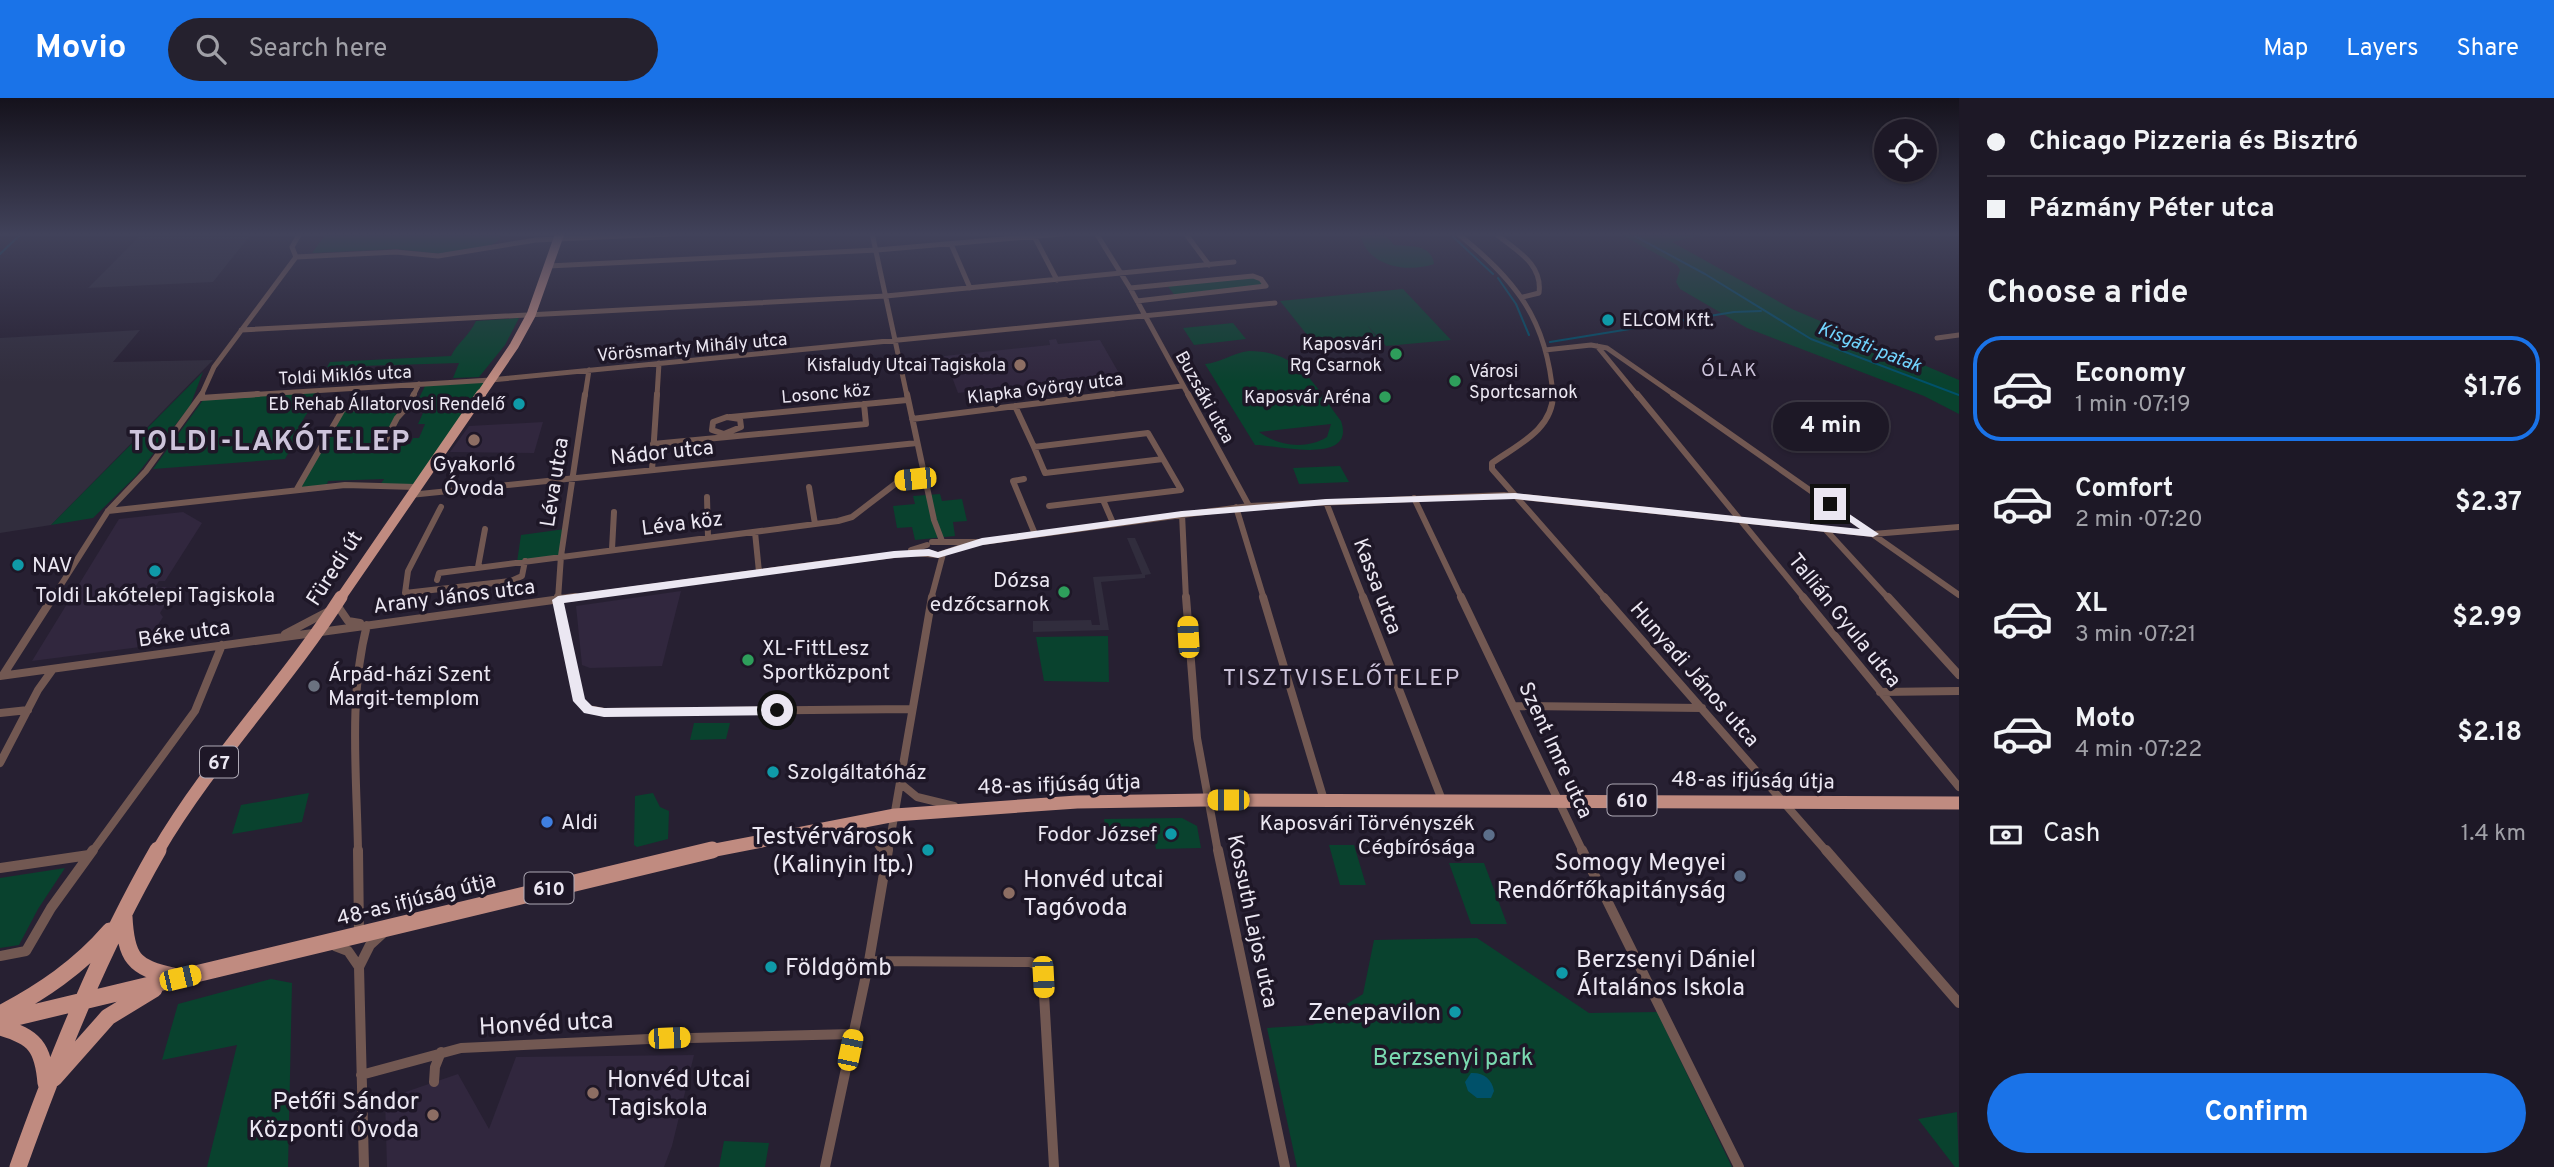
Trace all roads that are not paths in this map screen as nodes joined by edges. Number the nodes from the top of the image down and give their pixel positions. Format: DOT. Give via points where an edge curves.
graph roads {
  1 [pos="276,283"];
  2 [pos="542,283"];
  3 [pos="883,283"];
  4 [pos="968,283"];
  5 [pos="1019,283"];
  6 [pos="1127,283"];
  7 [pos="1182,283"];
  8 [pos="1264,283"];
  9 [pos="1511,283"];
  10 [pos="1540,283"];
  11 [pos="970,288"];
  12 [pos="1130,288"];
  13 [pos="886,296"];
  14 [pos="1523,297"];
  15 [pos="1137,301"];
  16 [pos="1275,303"];
  17 [pos="531,315"];
  18 [pos="1144,316"];
  19 [pos="241,330"];
  20 [pos="1959,335"];
  21 [pos="1937,338"];
  22 [pos="896,342"];
  23 [pos="1597,346"];
  24 [pos="1545,350"];
  25 [pos="659,363"];
  26 [pos="589,370"];
  27 [pos="491,380"];
  28 [pos="419,384"];
  29 [pos="1182,386"];
  30 [pos="201,398"];
  31 [pos="907,400"];
  32 [pos="864,404"];
  33 [pos="409,405"];
  34 [pos="1015,406"];
  35 [pos="748,415"];
  36 [pos="731,416"];
  37 [pos="912,419"];
  38 [pos="711,427"];
  39 [pos="741,429"];
  40 [pos="727,434"];
  41 [pos="698,439"];
  42 [pos="917,443"];
  43 [pos="653,444"];
  44 [pos="383,445"];
  45 [pos="1034,447"];
  46 [pos="1163,459"];
  47 [pos="652,470"];
  48 [pos="925,478"];
  49 [pos="572,479"];
  50 [pos="1024,479"];
  51 [pos="809,487"];
  52 [pos="297,489"];
  53 [pos="412,491"];
  54 [pos="1515,496"];
  55 [pos="707,497"];
  56 [pos="1414,498"];
  57 [pos="1103,500"];
  58 [pos="1326,502"];
  59 [pos="1049,506"];
  60 [pos="1249,506"];
  61 [pos="441,507"];
  62 [pos="1236,507"];
  63 [pos="108,511"];
  64 [pos="614,512"];
  65 [pos="1182,514"];
  66 [pos="934,520"];
  67 [pos="1740,520"];
  68 [pos="1113,523"];
  69 [pos="815,524"];
  70 [pos="1959,527"];
  71 [pos="485,529"];
  72 [pos="1825,529"];
  73 [pos="755,532"];
  74 [pos="1035,534"];
  75 [pos="1873,534"];
  76 [pos="708,537"];
  77 [pos="945,547"];
  78 [pos="930,549"];
  79 [pos="612,550"];
  80 [pos="561,556"];
  81 [pos="525,561"];
  82 [pos="478,568"];
  83 [pos="759,572"];
  84 [pos="936,573"];
  85 [pos="437,580"];
  86 [pos="1959,595"];
  87 [pos="558,600"];
  88 [pos="338,604"];
  89 [pos="367,625"];
  90 [pos="320,631"];
  91 [pos="278,637"];
  92 [pos="222,645"];
  93 [pos="53,668"];
  94 [pos="1959,675"];
  95 [pos="1,676"];
  96 [pos="1880,691"];
  97 [pos="1959,691"];
  98 [pos="1514,706"];
  99 [pos="1702,708"];
  100 [pos="911,709"];
  101 [pos="28,710"];
  102 [pos="0,713"];
  103 [pos="0,764"];
  104 [pos="900,783"];
  105 [pos="1959,787"];
  106 [pos="1207,800"];
  107 [pos="1324,800"];
  108 [pos="1443,800"];
  109 [pos="1557,800"];
  110 [pos="1783,801"];
  111 [pos="1959,803"];
  112 [pos="966,808"];
  113 [pos="895,815"];
  114 [pos="833,824"];
  115 [pos="89,855"];
  116 [pos="887,861"];
  117 [pos="0,867"];
  118 [pos="124,915"];
  119 [pos="401,923"];
  120 [pos="359,934"];
  121 [pos="320,944"];
  122 [pos="0,956"];
  123 [pos="869,961"];
  124 [pos="359,967"];
  125 [pos="180,978"];
  126 [pos="82,1000"];
  127 [pos="1959,1003"];
  128 [pos="0,1014"];
  129 [pos="0,1021"];
  130 [pos="0,1027"];
  131 [pos="853,1034"];
  132 [pos="441,1052"];
  133 [pos="361,1075"];
  134 [pos="434,1082"];
  135 [pos="47,1087"];
  136 [pos="18,1167"];
  137 [pos="364,1167"];
  138 [pos="825,1167"];
  139 [pos="1054,1167"];
  140 [pos="1285,1167"];
  141 [pos="1739,1167"];
  1 -- 19 [label="street"];
  2 -- 17 [label="main road, Füredi út / 67"];
  3 -- 13 [label="street"];
  4 -- 11 [label="street"];
  5 -- 11 [label="street"];
  6 -- 12 [label="street, Buzsáki utca"];
  7 -- 12 [label="street"];
  8 -- 15 [label="street" via="1266,286"];
  9 -- 14 [label="street"];
  10 -- 14 [label="street" via="1539,293"];
  11 -- 13 [label="street"];
  12 -- 15 [label="street, Buzsáki utca"];
  13 -- 17 [label="street"];
  13 -- 22 [label="street"];
  14 -- 24 [label="street" via="1538,323"];
  15 -- 18 [label="street, Buzsáki utca"];
  16 -- 18 [label="street, Vörösmarty Mihály utca"];
  17 -- 19 [label="street"];
  17 -- 27 [label="main road, Füredi út / 67"];
  18 -- 22 [label="street, Vörösmarty Mihály utca"];
  18 -- 29 [label="street, Buzsáki utca"];
  19 -- 30 [label="street" via="209,373"];
  20 -- 21 [label="street"];
  22 -- 25 [label="street, Vörösmarty Mihály utca"];
  22 -- 31 [label="street"];
  23 -- 24 [label="street"];
  23 -- 67 [label="street, Tallián Gyula utca"];
  23 -- 75 [label="street" via="1637,368"];
  24 -- 54 [label="street, Hunyadi János utca" via="1553,392 1549,414 1534,433 1490,466"];
  25 -- 26 [label="street, Vörösmarty Mihály utca"];
  25 -- 43 [label="street"];
  26 -- 27 [label="street, Vörösmarty Mihály utca"];
  26 -- 49 [label="street, Léva utca"];
  27 -- 28 [label="street, Toldi Miklós utca"];
  27 -- 53 [label="main road, Füredi út / 67"];
  28 -- 30 [label="street, Toldi Miklós utca"];
  28 -- 33 [label="street"];
  29 -- 34 [label="street, Klapka György utca"];
  29 -- 60 [label="street, Buzsáki utca"];
  30 -- 63 [label="street" via="146,471"];
  31 -- 32 [label="street, Losonc köz"];
  31 -- 37 [label="street"];
  32 -- 35 [label="street, Losonc köz"];
  32 -- 39 [label="street" via="866,424"];
  33 -- 44 [label="street"];
  33 -- 52 [label="street" via="343,408"];
  34 -- 37 [label="street, Klapka György utca"];
  34 -- 45 [label="street"];
  35 -- 36 [label="street, Losonc köz"];
  35 -- 39 [label="street"];
  36 -- 38 [label="street" via="717,419"];
  36 -- 39 [label="street"];
  37 -- 42 [label="street"];
  38 -- 40 [label="street"];
  38 -- 41 [label="street"];
  39 -- 40 [label="street"];
  39 -- 41 [label="street"];
  40 -- 41 [label="street"];
  41 -- 43 [label="street"];
  42 -- 47 [label="street, Nádor utca"];
  42 -- 48 [label="street"];
  43 -- 47 [label="street"];
  45 -- 46 [label="street" via="1148,433"];
  45 -- 46 [label="street" via="1045,473"];
  46 -- 57 [label="street" via="1181,490"];
  47 -- 49 [label="street, Nádor utca"];
  48 -- 66 [label="street"];
  48 -- 69 [label="street, Léva köz" via="899,481 852,517"];
  49 -- 53 [label="street, Nádor utca"];
  49 -- 80 [label="street, Léva utca"];
  50 -- 74 [label="street" via="1013,481"];
  51 -- 69 [label="street"];
  52 -- 53 [label="street, Nádor utca" via="356,485"];
  52 -- 63 [label="street, Nádor utca"];
  53 -- 88 [label="main road, Füredi út / 67"];
  54 -- 56 [label="street"];
  54 -- 67 [label="street"];
  54 -- 99 [label="street, Hunyadi János utca"];
  55 -- 76 [label="street"];
  56 -- 58 [label="street"];
  56 -- 98 [label="street, Szent Imre utca"];
  57 -- 59 [label="street"];
  57 -- 68 [label="street"];
  58 -- 60 [label="street"];
  58 -- 108 [label="street, Kassa utca"];
  60 -- 62 [label="street"];
  61 -- 81 [label="street" via="409,569 405,593 511,581 522,576"];
  62 -- 65 [label="street"];
  62 -- 107 [label="street"];
  63 -- 95 [label="street"];
  64 -- 79 [label="street"];
  65 -- 68 [label="street"];
  65 -- 106 [label="street, Kossuth Lajos utca" via="1193,702"];
  66 -- 77 [label="street"];
  66 -- 78 [label="street"];
  67 -- 72 [label="street"];
  67 -- 96 [label="street, Tallián Gyula utca"];
  68 -- 74 [label="street"];
  69 -- 73 [label="street, Léva köz"];
  70 -- 75 [label="street"];
  71 -- 82 [label="street"];
  72 -- 75 [label="street"];
  72 -- 94 [label="street"];
  73 -- 76 [label="street, Léva köz"];
  73 -- 83 [label="street"];
  74 -- 77 [label="street"];
  75 -- 86 [label="street"];
  76 -- 79 [label="street, Léva köz"];
  77 -- 78 [label="street"];
  77 -- 78 [label="street"];
  77 -- 84 [label="street"];
  78 -- 83 [label="street, Arany János utca"];
  78 -- 84 [label="street"];
  79 -- 80 [label="street, Léva köz"];
  80 -- 81 [label="street, Léva köz"];
  80 -- 87 [label="street, Léva utca"];
  81 -- 82 [label="street, Léva köz"];
  82 -- 85 [label="street, Léva köz" via="439,573"];
  83 -- 87 [label="street, Arany János utca"];
  84 -- 100 [label="street"];
  87 -- 89 [label="street, Arany János utca"];
  87 -- 100 [label="street, Léva utca" via="579,701 588,709"];
  88 -- 89 [label="street" via="348,621"];
  88 -- 90 [label="main road, Füredi út / 67"];
  88 -- 91 [label="street"];
  89 -- 90 [label="street, Arany János utca"];
  89 -- 120 [label="street" via="356,694"];
  90 -- 91 [label="street, Béke utca"];
  90 -- 118 [label="main road, Füredi út / 67" via="185,809"];
  91 -- 92 [label="street, Béke utca"];
  92 -- 93 [label="street, Béke utca"];
  92 -- 115 [label="street" via="195,710"];
  93 -- 95 [label="street, Béke utca"];
  93 -- 101 [label="street"];
  96 -- 97 [label="street"];
  96 -- 105 [label="street, Tallián Gyula utca"];
  98 -- 99 [label="street"];
  98 -- 109 [label="street, Szent Imre utca"];
  99 -- 110 [label="street, Hunyadi János utca"];
  100 -- 104 [label="street"];
  101 -- 102 [label="street"];
  101 -- 103 [label="street"];
  104 -- 112 [label="street" via="921,801"];
  104 -- 113 [label="street"];
  106 -- 107 [label="main road, 48-as ifjúság útja / 610"];
  106 -- 112 [label="main road, 48-as ifjúság útja / 610"];
  106 -- 140 [label="street, Kossuth Lajos utca"];
  107 -- 108 [label="main road, 48-as ifjúság útja / 610"];
  108 -- 109 [label="main road, 48-as ifjúság útja / 610"];
  109 -- 110 [label="main road, 48-as ifjúság útja / 610"];
  109 -- 141 [label="street, Szent Imre utca"];
  110 -- 111 [label="main road, 48-as ifjúság útja / 610"];
  110 -- 127 [label="street, Hunyadi János utca"];
  112 -- 113 [label="main road, 48-as ifjúság útja / 610"];
  113 -- 114 [label="main road, 48-as ifjúság útja / 610"];
  113 -- 116 [label="street"];
  114 -- 116 [label="street" via="872,834"];
  114 -- 119 [label="main road, 48-as ifjúság útja / 610"];
  115 -- 117 [label="street"];
  115 -- 122 [label="street" via="26,951"];
  116 -- 123 [label="street"];
  118 -- 125 [label="main road" via="130,957 154,973"];
  118 -- 126 [label="main road, 67"];
  118 -- 128 [label="main road" via="84,960 52,986"];
  119 -- 120 [label="main road, 48-as ifjúság útja / 610"];
  119 -- 124 [label="street" via="370,945"];
  120 -- 121 [label="main road, 48-as ifjúság útja / 610"];
  121 -- 124 [label="street" via="348,951"];
  121 -- 125 [label="main road, 48-as ifjúság útja / 610"];
  123 -- 131 [label="street"];
  123 -- 139 [label="street" via="1030,962 1039,966"];
  124 -- 133 [label="street"];
  125 -- 126 [label="main road, 610"];
  125 -- 135 [label="main road, 48-as ifjúság útja" via="108,1017"];
  126 -- 129 [label="main road, 610"];
  126 -- 135 [label="main road, 67"];
  130 -- 135 [label="main road" via="32,1039 44,1056"];
  131 -- 132 [label="street, Honvéd utca" via="649,1039"];
  131 -- 138 [label="street"];
  132 -- 133 [label="street, Honvéd utca"];
  132 -- 134 [label="street"];
  133 -- 137 [label="street"];
  135 -- 136 [label="main road, 67"];
}
